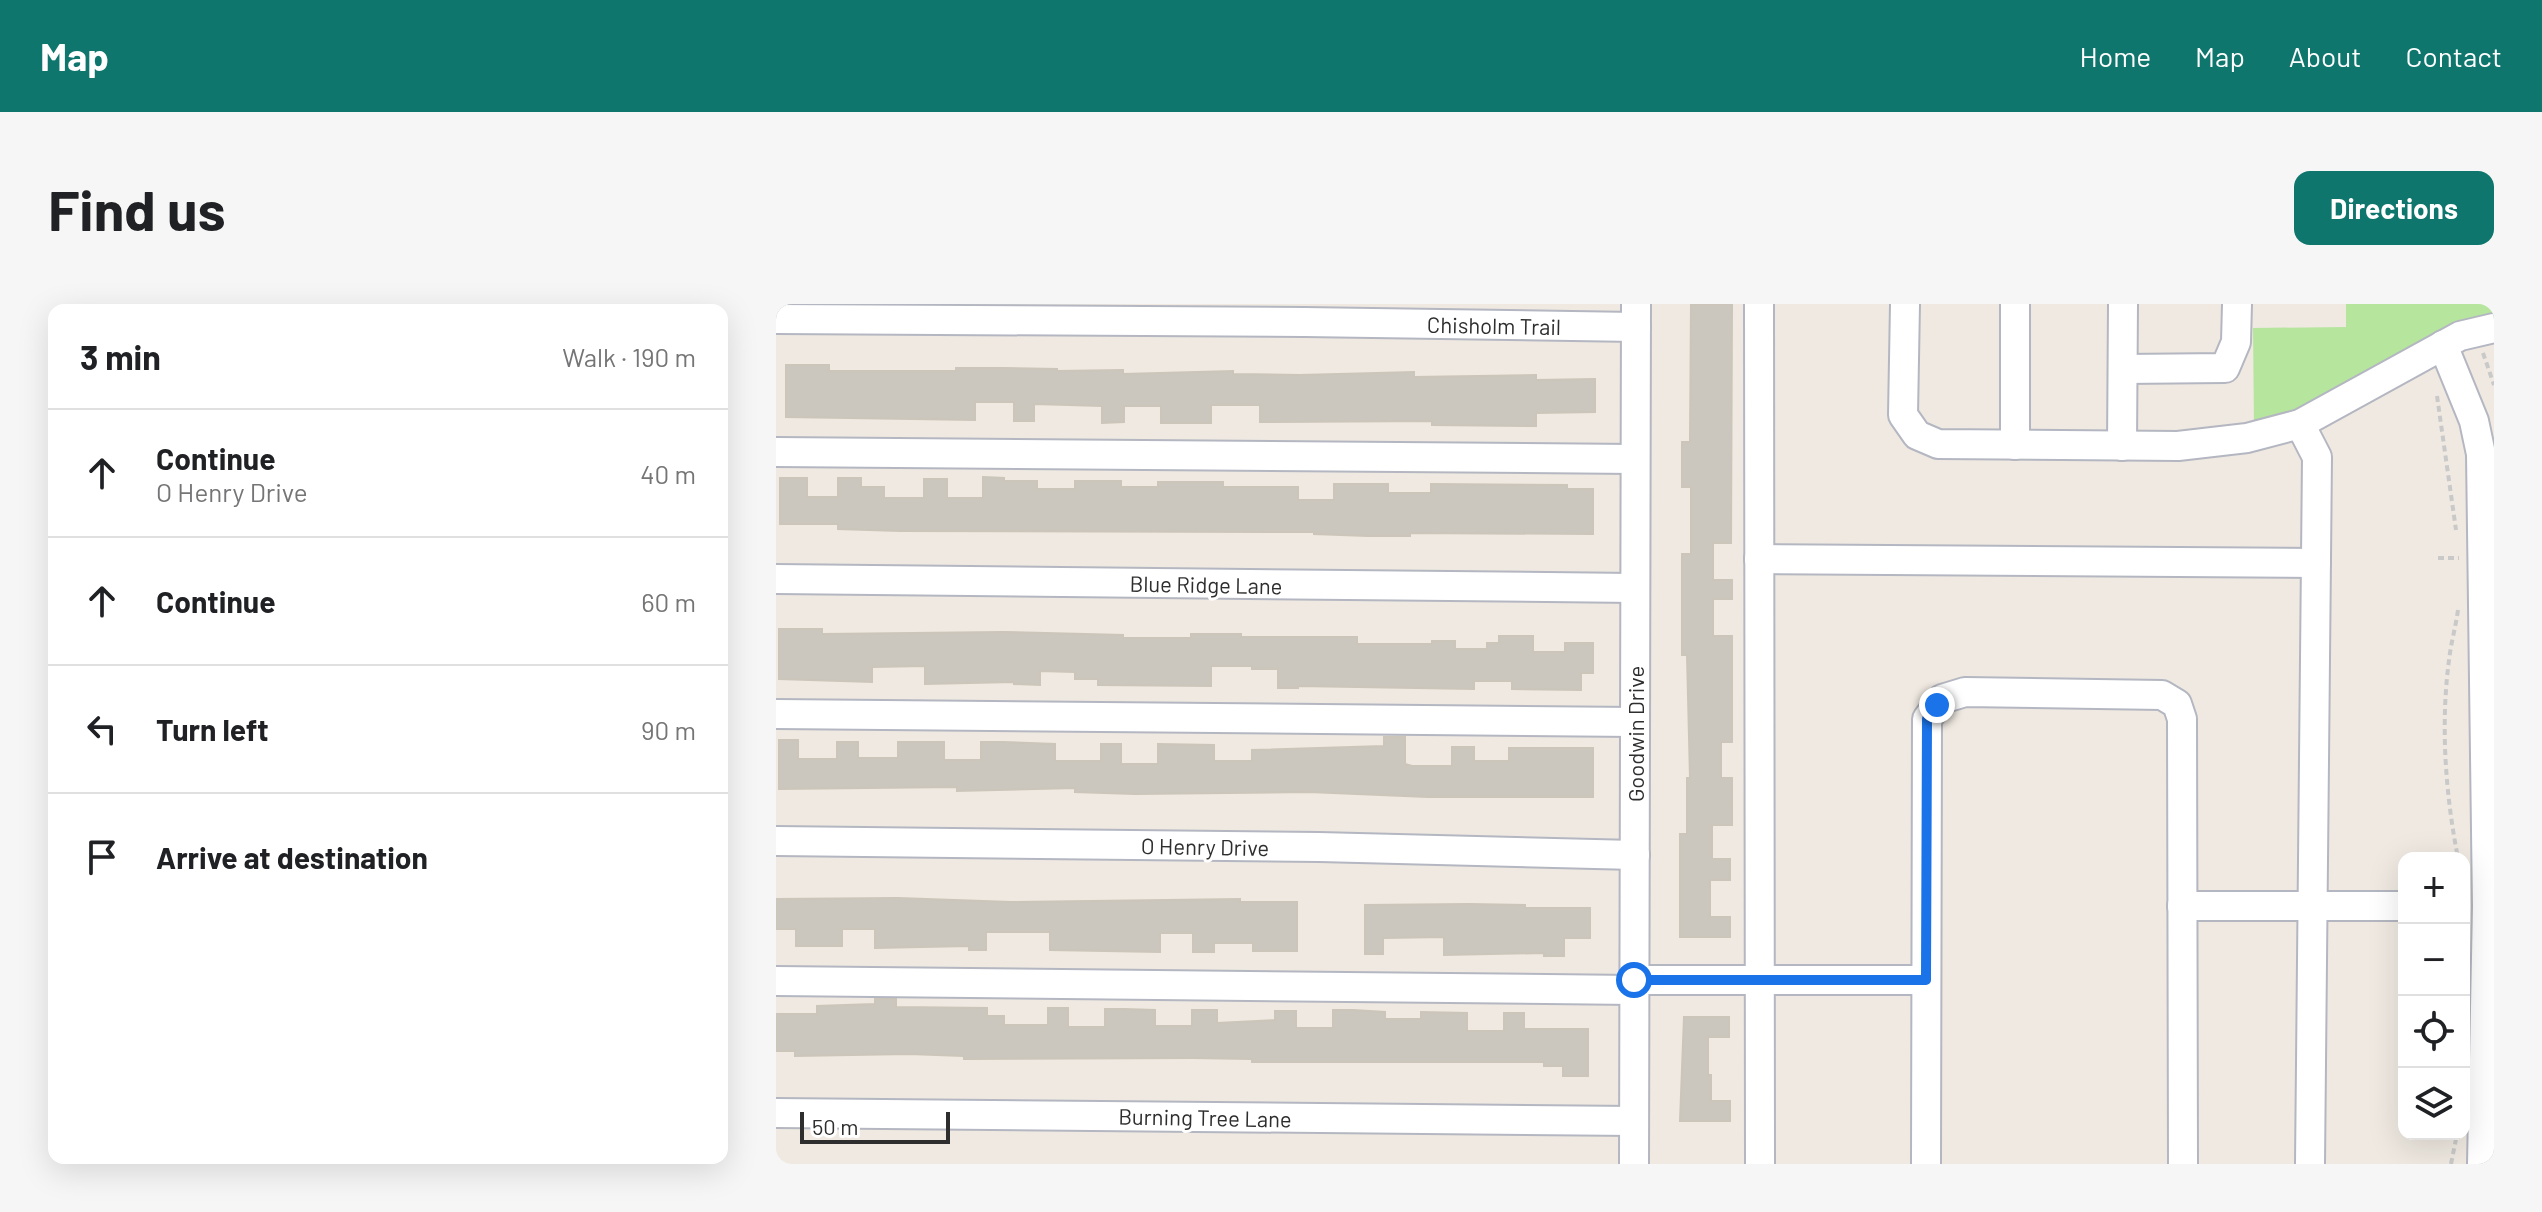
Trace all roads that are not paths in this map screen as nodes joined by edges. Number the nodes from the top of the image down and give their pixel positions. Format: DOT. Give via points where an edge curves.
graph roads {
  1 [pos="1759,304"];
  2 [pos="1905,304"];
  3 [pos="2015,304"];
  4 [pos="2123,304"];
  5 [pos="2237,304"];
  6 [pos="1636,316"];
  7 [pos="776,319"];
  8 [pos="2494,328"];
  9 [pos="2443,345"];
  10 [pos="2123,369"];
  11 [pos="2300,424"];
  12 [pos="2015,445"];
  13 [pos="2122,446"];
  14 [pos="776,452"];
  15 [pos="2487,454"];
  16 [pos="1635,459"];
  17 [pos="1759,559"];
  18 [pos="2316,563"];
  19 [pos="2477,569"];
  20 [pos="776,579"];
  21 [pos="1635,588"];
  22 [pos="776,714"];
  23 [pos="1635,722"];
  24 [pos="776,841"];
  25 [pos="1635,855"];
  26 [pos="2182,906"];
  27 [pos="2314,906"];
  28 [pos="2398,906"];
  29 [pos="2475,906"];
  30 [pos="1760,980"];
  31 [pos="1926,980"];
  32 [pos="776,981"];
  33 [pos="1634,985"];
  34 [pos="2488,1102"];
  35 [pos="776,1113"];
  36 [pos="1634,1121"];
  37 [pos="1634,1164"];
  38 [pos="1760,1164"];
  39 [pos="1926,1164"];
  40 [pos="2183,1164"];
  41 [pos="2310,1164"];
  42 [pos="2482,1164"];
  1 -- 17 [label="street"];
  2 -- 12 [label="street" via="1903,415 1917,435 1938,444"];
  3 -- 12 [label="street"];
  4 -- 10 [label="street"];
  5 -- 10 [label="street" via="2236,342 2225,368"];
  6 -- 7 [label="street, Chisholm Trail" via="1304,322"];
  6 -- 16 [label="street, Goodwin Drive"];
  8 -- 9 [label="street"];
  9 -- 11 [label="street"];
  9 -- 15 [label="street"];
  10 -- 13 [label="street"];
  11 -- 13 [label="street" via="2247,438"];
  11 -- 18 [label="street" via="2317,457"];
  12 -- 13 [label="street"];
  14 -- 16 [label="street"];
  15 -- 19 [label="street"];
  16 -- 21 [label="street, Goodwin Drive"];
  17 -- 18 [label="street"];
  17 -- 30 [label="street"];
  18 -- 27 [label="street"];
  19 -- 29 [label="street"];
  20 -- 21 [label="street, Blue Ridge Lane"];
  21 -- 23 [label="street, Goodwin Drive"];
  22 -- 23 [label="street"];
  23 -- 25 [label="street, Goodwin Drive"];
  24 -- 25 [label="street, O Henry Drive"];
  25 -- 33 [label="street, Goodwin Drive"];
  26 -- 27 [label="street"];
  26 -- 31 [label="street" via="2182,719 2177,704 2162,695 1965,692 1942,699 1927,719"];
  26 -- 40 [label="street"];
  27 -- 28 [label="street"];
  27 -- 41 [label="street"];
  29 -- 34 [label="street"];
  30 -- 31 [label="street"];
  30 -- 33 [label="street"];
  30 -- 38 [label="street"];
  31 -- 39 [label="street"];
  32 -- 33 [label="street"];
  33 -- 36 [label="street, Goodwin Drive"];
  34 -- 42 [label="street"];
  35 -- 36 [label="street, Burning Tree Lane"];
  36 -- 37 [label="street, Goodwin Drive"];
}
